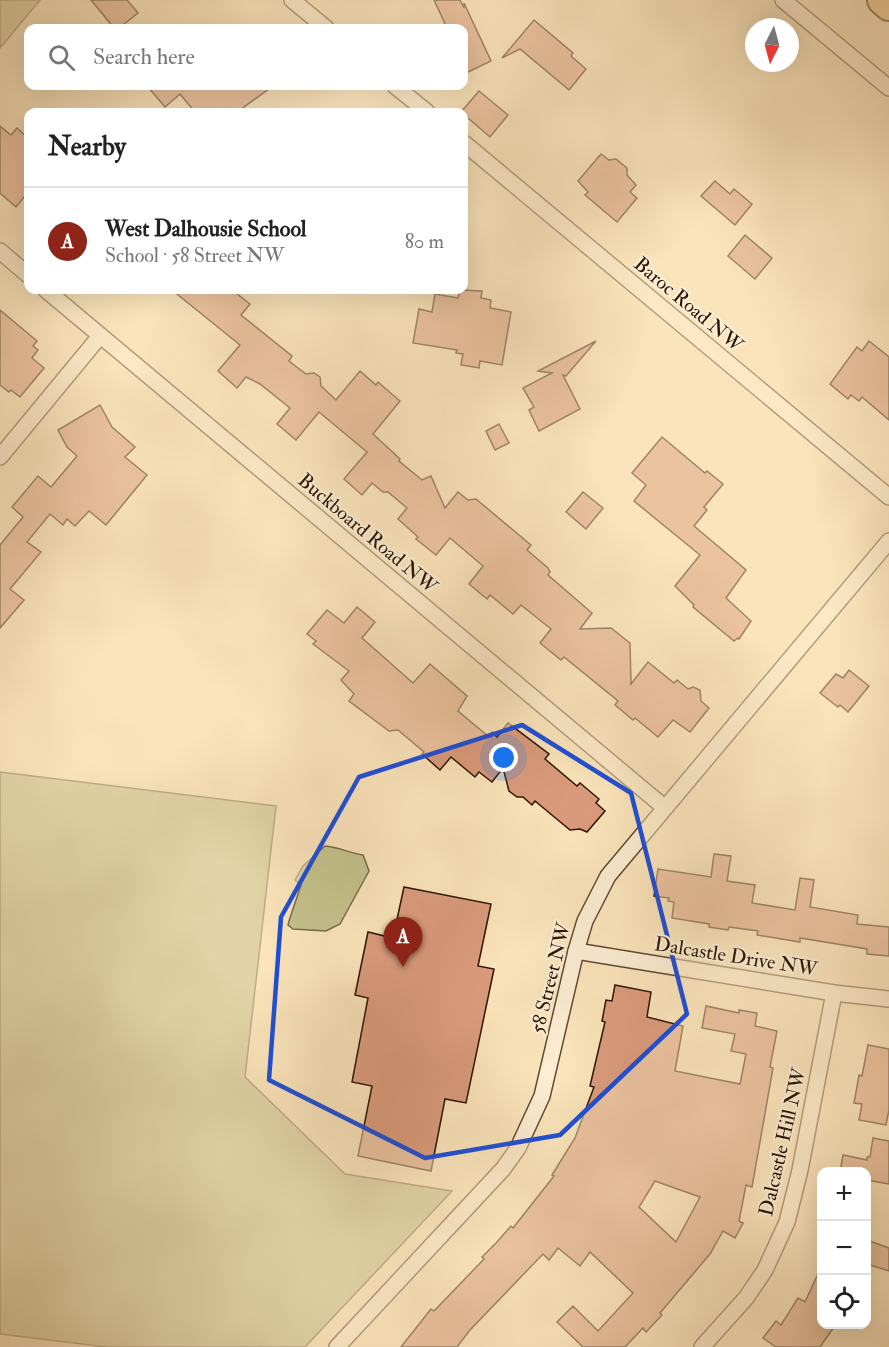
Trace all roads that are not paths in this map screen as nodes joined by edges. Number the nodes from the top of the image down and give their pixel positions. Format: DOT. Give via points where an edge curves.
graph roads {
  1 [pos="292,0"];
  2 [pos="783,0"];
  3 [pos="882,0"];
  4 [pos="889,6"];
  5 [pos="322,24"];
  6 [pos="889,88"];
  7 [pos="400,90"];
  8 [pos="422,108"];
  9 [pos="468,146"];
  10 [pos="0,250"];
  11 [pos="24,271"];
  12 [pos="51,294"];
  13 [pos="100,336"];
  14 [pos="0,457"];
  15 [pos="889,498"];
  16 [pos="889,541"];
  17 [pos="664,807"];
  18 [pos="576,951"];
  19 [pos="834,993"];
  20 [pos="889,999"];
  21 [pos="338,1347"];
  22 [pos="702,1347"];
  1 -- 5 [label="street"];
  2 -- 6 [label="street"];
  3 -- 4 [label="highway"];
  7 -- 8 [label="street"];
  9 -- 15 [label="street, Baroc Road NW"];
  10 -- 11 [label="street"];
  12 -- 13 [label="street, Buckboard Road NW"];
  13 -- 14 [label="street"];
  13 -- 17 [label="street, Buckboard Road NW"];
  16 -- 17 [label="street, 58 Street NW"];
  17 -- 18 [label="street, 58 Street NW" via="608,876 585,921"];
  18 -- 19 [label="street, Dalcastle Drive NW"];
  18 -- 21 [label="street, 58 Street NW" via="542,1096 519,1148"];
  19 -- 20 [label="street, Dalcastle Drive NW"];
  19 -- 22 [label="street, Dalcastle Hill NW" via="787,1222 765,1270 746,1298"];
}
